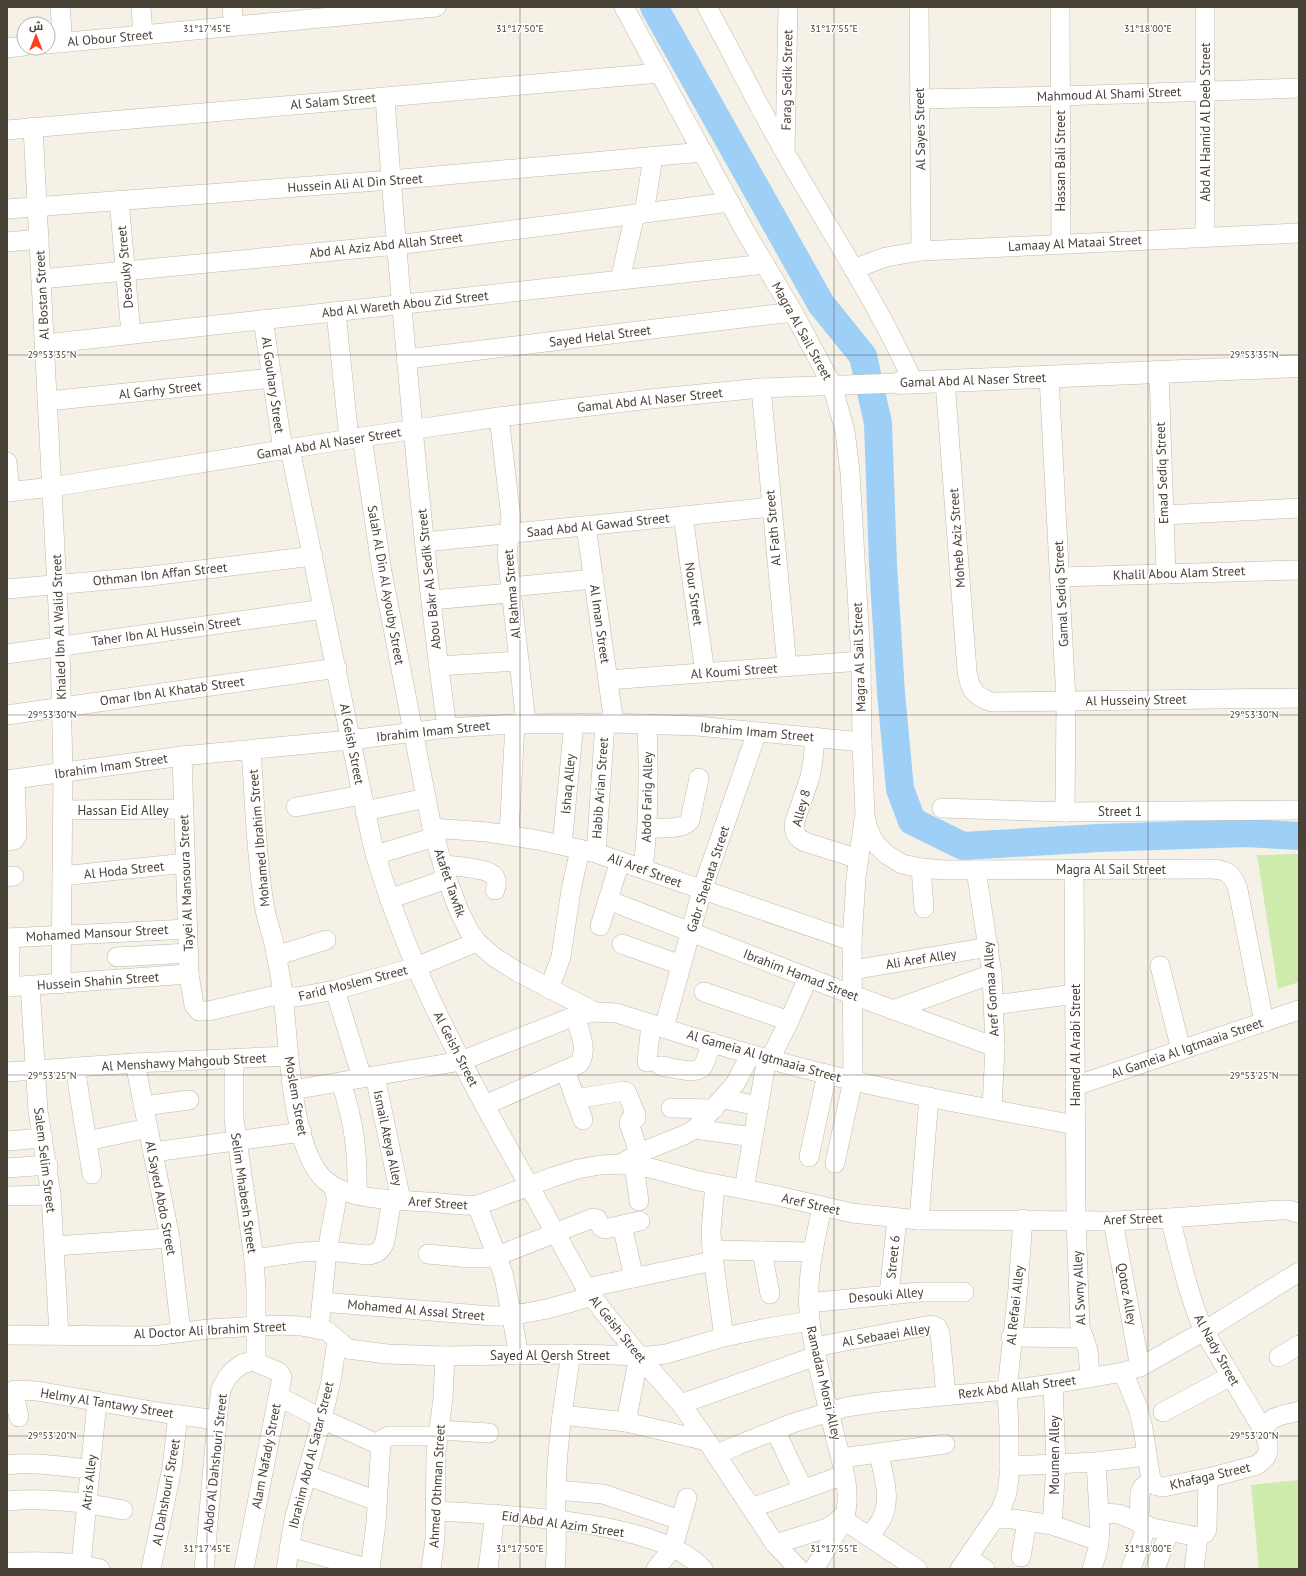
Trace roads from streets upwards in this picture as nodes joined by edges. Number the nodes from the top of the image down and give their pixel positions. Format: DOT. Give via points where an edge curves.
graph roads {
  1 [pos="60,7"];
  2 [pos="141,7"];
  3 [pos="232,7"];
  4 [pos="436,7"];
  5 [pos="624,7"];
  6 [pos="707,7"];
  7 [pos="788,7"];
  8 [pos="918,7"];
  9 [pos="1060,7"];
  10 [pos="1205,7"];
  11 [pos="397,9"];
  12 [pos="315,13"];
  13 [pos="234,26"];
  14 [pos="143,35"];
  15 [pos="56,36"];
  16 [pos="56,43"];
  17 [pos="660,73"];
  18 [pos="1299,88"];
  19 [pos="1205,90"];
  20 [pos="1060,96"];
  21 [pos="385,97"];
  22 [pos="919,99"];
  23 [pos="33,127"];
  24 [pos="7,130"];
  25 [pos="703,152"];
  26 [pos="785,153"];
  27 [pos="653,157"];
  28 [pos="391,180"];
  29 [pos="119,200"];
  30 [pos="730,202"];
  31 [pos="37,207"];
  32 [pos="7,209"];
  33 [pos="640,214"];
  34 [pos="1299,233"];
  35 [pos="1205,237"];
  36 [pos="39,239"];
  37 [pos="7,242"];
  38 [pos="1061,243"];
  39 [pos="397,245"];
  40 [pos="921,251"];
  41 [pos="765,264"];
  42 [pos="853,269"];
  43 [pos="126,272"];
  44 [pos="41,279"];
  45 [pos="620,280"];
  46 [pos="402,304"];
  47 [pos="336,312"];
  48 [pos="793,312"];
  49 [pos="263,320"];
  50 [pos="131,334"];
  51 [pos="45,344"];
  52 [pos="407,359"];
  53 [pos="1299,366"];
  54 [pos="1159,372"];
  55 [pos="1049,376"];
  56 [pos="272,378"];
  57 [pos="945,381"];
  58 [pos="906,382"];
  59 [pos="840,385"];
  60 [pos="761,388"];
  61 [pos="48,401"];
  62 [pos="499,417"];
  63 [pos="413,429"];
  64 [pos="355,438"];
  65 [pos="287,450"];
  66 [pos="7,462"];
  67 [pos="52,486"];
  68 [pos="8,492"];
  69 [pos="771,507"];
  70 [pos="1299,508"];
  71 [pos="1164,515"];
  72 [pos="683,516"];
  73 [pos="586,526"];
  74 [pos="509,534"];
  75 [pos="425,542"];
  76 [pos="313,556"];
  77 [pos="1299,570"];
  78 [pos="1166,574"];
  79 [pos="1060,577"];
  80 [pos="594,579"];
  81 [pos="57,585"];
  82 [pos="7,589"];
  83 [pos="511,590"];
  84 [pos="431,600"];
  85 [pos="324,609"];
  86 [pos="60,646"];
  87 [pos="7,654"];
  88 [pos="519,661"];
  89 [pos="861,661"];
  90 [pos="439,666"];
  91 [pos="787,667"];
  92 [pos="337,668"];
  93 [pos="705,673"];
  94 [pos="608,680"];
  95 [pos="975,693"];
  96 [pos="1299,698"];
  97 [pos="1066,701"];
  98 [pos="62,707"];
  99 [pos="7,715"];
  100 [pos="574,723"];
  101 [pos="609,723"];
  102 [pos="520,724"];
  103 [pos="647,724"];
  104 [pos="447,728"];
  105 [pos="413,732"];
  106 [pos="757,732"];
  107 [pos="815,737"];
  108 [pos="350,740"];
  109 [pos="862,742"];
  110 [pos="251,750"];
  111 [pos="182,756"];
  112 [pos="63,772"];
  113 [pos="699,778"];
  114 [pos="11,779"];
  115 [pos="426,798"];
  116 [pos="364,803"];
  117 [pos="296,807"];
  118 [pos="942,808"];
  119 [pos="184,809"];
  120 [pos="63,810"];
  121 [pos="1299,810"];
  122 [pos="1066,812"];
  123 [pos="865,815"];
  124 [pos="648,828"];
  125 [pos="433,832"];
  126 [pos="509,835"];
  127 [pos="7,841"];
  128 [pos="580,849"];
  129 [pos="375,855"];
  130 [pos="859,859"];
  131 [pos="620,861"];
  132 [pos="186,864"];
  133 [pos="921,868"];
  134 [pos="643,869"];
  135 [pos="1074,869"];
  136 [pos="976,870"];
  137 [pos="445,872"];
  138 [pos="62,876"];
  139 [pos="495,890"];
  140 [pos="702,890"];
  141 [pos="389,899"];
  142 [pos="608,900"];
  143 [pos="924,908"];
  144 [pos="600,926"];
  145 [pos="188,929"];
  146 [pos="690,932"];
  147 [pos="62,935"];
  148 [pos="8,938"];
  149 [pos="326,940"];
  150 [pos="852,941"];
  151 [pos="477,942"];
  152 [pos="622,944"];
  153 [pos="989,947"];
  154 [pos="189,953"];
  155 [pos="276,956"];
  156 [pos="117,957"];
  157 [pos="681,965"];
  158 [pos="1160,966"];
  159 [pos="416,967"];
  160 [pos="852,970"];
  161 [pos="189,974"];
  162 [pos="992,974"];
  163 [pos="808,978"];
  164 [pos="61,984"];
  165 [pos="30,986"];
  166 [pos="9,987"];
  167 [pos="549,988"];
  168 [pos="335,990"];
  169 [pos="704,992"];
  170 [pos="1075,994"];
  171 [pos="853,995"];
  172 [pos="284,996"];
  173 [pos="994,1005"];
  174 [pos="196,1009"];
  175 [pos="893,1010"];
  176 [pos="1299,1010"];
  177 [pos="596,1012"];
  178 [pos="575,1016"];
  179 [pos="790,1022"];
  180 [pos="1264,1022"];
  181 [pos="657,1026"];
  182 [pos="711,1042"];
  183 [pos="995,1047"];
  184 [pos="1181,1050"];
  185 [pos="751,1054"];
  186 [pos="289,1056"];
  187 [pos="234,1059"];
  188 [pos="770,1059"];
  189 [pos="461,1061"];
  190 [pos="135,1064"];
  191 [pos="75,1067"];
  192 [pos="35,1070"];
  193 [pos="565,1070"];
  194 [pos="7,1072"];
  195 [pos="827,1074"];
  196 [pos="369,1077"];
  197 [pos="853,1080"];
  198 [pos="340,1082"];
  199 [pos="1075,1086"];
  200 [pos="293,1090"];
  201 [pos="929,1097"];
  202 [pos="575,1099"];
  203 [pos="189,1100"];
  204 [pos="718,1104"];
  205 [pos="484,1105"];
  206 [pos="143,1106"];
  207 [pos="759,1106"];
  208 [pos="671,1108"];
  209 [pos="992,1109"];
  210 [pos="583,1120"];
  211 [pos="1075,1125"];
  212 [pos="148,1128"];
  213 [pos="695,1129"];
  214 [pos="302,1132"];
  215 [pos="753,1137"];
  216 [pos="43,1138"];
  217 [pos="7,1141"];
  218 [pos="87,1141"];
  219 [pos="237,1141"];
  220 [pos="153,1152"];
  221 [pos="809,1157"];
  222 [pos="631,1161"];
  223 [pos="835,1163"];
  224 [pos="48,1165"];
  225 [pos="7,1168"];
  226 [pos="92,1174"];
  227 [pos="715,1184"];
  228 [pos="529,1185"];
  229 [pos="334,1187"];
  230 [pos="744,1189"];
  231 [pos="358,1194"];
  232 [pos="51,1195"];
  233 [pos="7,1196"];
  234 [pos="396,1200"];
  235 [pos="639,1201"];
  236 [pos="477,1205"];
  237 [pos="822,1207"];
  238 [pos="1299,1213"];
  239 [pos="897,1218"];
  240 [pos="1170,1218"];
  241 [pos="1023,1219"];
  242 [pos="918,1220"];
  243 [pos="1076,1220"];
  244 [pos="640,1221"];
  245 [pos="1113,1221"];
  246 [pos="622,1225"];
  247 [pos="555,1232"];
  248 [pos="170,1238"];
  249 [pos="55,1246"];
  250 [pos="327,1250"];
  251 [pos="762,1251"];
  252 [pos="813,1252"];
  253 [pos="428,1254"];
  254 [pos="497,1256"];
  255 [pos="712,1256"];
  256 [pos="254,1259"];
  257 [pos="1299,1272"];
  258 [pos="634,1278"];
  259 [pos="589,1292"];
  260 [pos="964,1292"];
  261 [pos="770,1294"];
  262 [pos="889,1295"];
  263 [pos="322,1302"];
  264 [pos="808,1303"];
  265 [pos="511,1316"];
  266 [pos="810,1321"];
  267 [pos="257,1326"];
  268 [pos="319,1329"];
  269 [pos="1204,1332"];
  270 [pos="181,1333"];
  271 [pos="59,1334"];
  272 [pos="7,1335"];
  273 [pos="724,1337"];
  274 [pos="1012,1338"];
  275 [pos="1084,1338"];
  276 [pos="337,1341"];
  277 [pos="1299,1345"];
  278 [pos="815,1352"];
  279 [pos="571,1354"];
  280 [pos="519,1355"];
  281 [pos="445,1356"];
  282 [pos="639,1356"];
  283 [pos="1279,1357"];
  284 [pos="253,1361"];
  285 [pos="1131,1370"];
  286 [pos="1230,1376"];
  287 [pos="1090,1378"];
  288 [pos="1053,1384"];
  289 [pos="1007,1390"];
  290 [pos="946,1395"];
  291 [pos="278,1396"];
  292 [pos="97,1401"];
  293 [pos="13,1404"];
  294 [pos="681,1404"];
  295 [pos="830,1411"];
  296 [pos="1299,1411"];
  297 [pos="1163,1412"];
  298 [pos="178,1415"];
  299 [pos="562,1415"];
  300 [pos="322,1419"];
  301 [pos="217,1420"];
  302 [pos="626,1422"];
  303 [pos="774,1430"];
  304 [pos="1264,1431"];
  305 [pos="438,1433"];
  306 [pos="489,1433"];
  307 [pos="944,1444"];
  308 [pos="380,1445"];
  309 [pos="712,1448"];
  310 [pos="879,1454"];
  311 [pos="1147,1456"];
  312 [pos="1096,1462"];
  313 [pos="1056,1464"];
  314 [pos="7,1465"];
  315 [pos="1009,1466"];
  316 [pos="842,1467"];
  317 [pos="90,1469"];
  318 [pos="306,1475"];
  319 [pos="1208,1478"];
  320 [pos="1151,1480"];
  321 [pos="556,1490"];
  322 [pos="804,1490"];
  323 [pos="687,1498"];
  324 [pos="7,1501"];
  325 [pos="377,1501"];
  326 [pos="87,1503"];
  327 [pos="751,1508"];
  328 [pos="123,1510"];
  329 [pos="436,1511"];
  330 [pos="1100,1513"];
  331 [pos="495,1514"];
  332 [pos="846,1516"];
  333 [pos="995,1519"];
  334 [pos="680,1520"];
  335 [pos="557,1521"];
  336 [pos="1027,1521"];
  337 [pos="1052,1525"];
  338 [pos="1143,1525"];
  339 [pos="1170,1532"];
  340 [pos="869,1537"];
  341 [pos="1198,1537"];
  342 [pos="1099,1541"];
  343 [pos="775,1544"];
  344 [pos="289,1547"];
  345 [pos="673,1547"];
  346 [pos="1021,1558"];
  347 [pos="7,1562"];
  348 [pos="81,1564"];
  349 [pos="964,1564"];
  350 [pos="1131,1568"];
  351 [pos="100,1569"];
  352 [pos="151,1569"];
  353 [pos="204,1569"];
  354 [pos="244,1569"];
  355 [pos="286,1569"];
  356 [pos="370,1569"];
  357 [pos="431,1569"];
  358 [pos="488,1569"];
  359 [pos="555,1569"];
  360 [pos="656,1569"];
  361 [pos="703,1569"];
  362 [pos="799,1569"];
  363 [pos="814,1569"];
  364 [pos="917,1569"];
  365 [pos="985,1569"];
  366 [pos="1092,1569"];
  367 [pos="1155,1569"];
  368 [pos="1194,1569"];
  1 -- 15 [label="street"];
  2 -- 14 [label="street"];
  3 -- 13 [label="street"];
  4 -- 11 [label="street, Al Obour Street"];
  5 -- 17 [label="street, Magra Al Sail Street"];
  6 -- 26 [label="street"];
  7 -- 26 [label="street, Farag Sedik Street"];
  8 -- 22 [label="street, Al Sayes Street"];
  9 -- 20 [label="street, Hassan Bali Street"];
  10 -- 19 [label="street, Abd Al Hamid Al Deeb Street"];
  11 -- 12 [label="street, Al Obour Street"];
  12 -- 13 [label="street, Al Obour Street"];
  13 -- 14 [label="street, Al Obour Street"];
  14 -- 16 [label="street, Al Obour Street"];
  17 -- 21 [label="street, Al Salam Street"];
  17 -- 25 [label="street, Magra Al Sail Street"];
  18 -- 19 [label="street, Mahmoud Al Shami Street"];
  19 -- 20 [label="street, Mahmoud Al Shami Street"];
  19 -- 35 [label="street, Abd Al Hamid Al Deeb Street"];
  20 -- 22 [label="street, Mahmoud Al Shami Street"];
  20 -- 38 [label="street, Hassan Bali Street"];
  21 -- 23 [label="street, Al Salam Street"];
  21 -- 28 [label="street, Abou Bakr Al Sedik Street"];
  22 -- 40 [label="street, Al Sayes Street"];
  23 -- 24 [label="street, Al Salam Street"];
  23 -- 31 [label="street, Al Bostan Street"];
  25 -- 27 [label="street, Hussein Ali Al Din Street"];
  25 -- 30 [label="street, Magra Al Sail Street"];
  26 -- 42 [label="street"];
  27 -- 28 [label="street, Hussein Ali Al Din Street"];
  27 -- 33 [label="street"];
  28 -- 29 [label="street, Hussein Ali Al Din Street"];
  28 -- 39 [label="street, Abou Bakr Al Sedik Street"];
  29 -- 31 [label="street, Hussein Ali Al Din Street"];
  29 -- 43 [label="street, Desouky Street"];
  30 -- 33 [label="street, Abd Al Aziz Abd Allah Street"];
  30 -- 41 [label="street, Magra Al Sail Street"];
  31 -- 32 [label="street, Hussein Ali Al Din Street"];
  31 -- 36 [label="street, Al Bostan Street"];
  33 -- 39 [label="street, Abd Al Aziz Abd Allah Street"];
  33 -- 45 [label="street"];
  34 -- 35 [label="street, Lamaay Al Mataai Street"];
  35 -- 38 [label="street, Lamaay Al Mataai Street"];
  36 -- 37 [label="street"];
  36 -- 44 [label="street, Al Bostan Street"];
  38 -- 40 [label="street, Lamaay Al Mataai Street"];
  39 -- 43 [label="street, Abd Al Aziz Abd Allah Street"];
  39 -- 46 [label="street, Abou Bakr Al Sedik Street"];
  40 -- 42 [label="street, Lamaay Al Mataai Street" via="886,257"];
  41 -- 45 [label="street, Abd Al Wareth Abou Zid Street"];
  41 -- 48 [label="street, Magra Al Sail Street"];
  42 -- 58 [label="street" via="900,353"];
  43 -- 44 [label="street, Abd Al Aziz Abd Allah Street"];
  43 -- 50 [label="street, Desouky Street"];
  44 -- 51 [label="street, Al Bostan Street"];
  45 -- 46 [label="street, Abd Al Wareth Abou Zid Street"];
  46 -- 47 [label="street, Abd Al Wareth Abou Zid Street"];
  46 -- 52 [label="street, Abou Bakr Al Sedik Street"];
  47 -- 49 [label="street, Abd Al Wareth Abou Zid Street"];
  47 -- 64 [label="street, Salah Al Din Al Ayouby Street"];
  48 -- 52 [label="street, Sayed Helal Street"];
  48 -- 59 [label="street, Magra Al Sail Street"];
  49 -- 50 [label="street, Abd Al Wareth Abou Zid Street"];
  49 -- 56 [label="street, Al Gouhary Street"];
  50 -- 51 [label="street, Abd Al Wareth Abou Zid Street"];
  51 -- 61 [label="street, Al Bostan Street"];
  52 -- 63 [label="street, Abou Bakr Al Sedik Street"];
  53 -- 54 [label="street, Gamal Abd Al Naser Street"];
  54 -- 55 [label="street, Gamal Abd Al Naser Street"];
  54 -- 71 [label="street, Emad Sediq Street"];
  55 -- 57 [label="street, Gamal Abd Al Naser Street"];
  55 -- 79 [label="street, Gamal Sediq Street"];
  56 -- 61 [label="street, Al Garhy Street"];
  56 -- 65 [label="street, Al Gouhary Street"];
  57 -- 58 [label="street, Gamal Abd Al Naser Street"];
  57 -- 95 [label="street, Moheb Aziz Street" via="967,672 969,685"];
  58 -- 59 [label="street, Gamal Abd Al Naser Street"];
  59 -- 60 [label="street, Gamal Abd Al Naser Street"];
  59 -- 89 [label="street, Magra Al Sail Street" via="848,454"];
  60 -- 62 [label="street, Gamal Abd Al Naser Street"];
  60 -- 69 [label="street, Al Fath Street"];
  61 -- 67 [label="street, Al Bostan Street"];
  62 -- 63 [label="street, Gamal Abd Al Naser Street"];
  62 -- 74 [label="street, Al Rahma Street" via="511,518"];
  63 -- 64 [label="street, Gamal Abd Al Naser Street"];
  63 -- 75 [label="street, Abou Bakr Al Sedik Street"];
  64 -- 65 [label="street, Gamal Abd Al Naser Street"];
  64 -- 105 [label="street, Salah Al Din Al Ayouby Street"];
  65 -- 67 [label="street, Gamal Abd Al Naser Street"];
  65 -- 76 [label="street, Al Geish Street"];
  66 -- 68 [label="street"];
  67 -- 68 [label="street, Gamal Abd Al Naser Street"];
  67 -- 81 [label="street, Khaled Ibn Al Walid Street"];
  69 -- 72 [label="street, Saad Abd Al Gawad Street"];
  69 -- 91 [label="street, Al Fath Street"];
  70 -- 71 [label="street"];
  71 -- 78 [label="street, Emad Sediq Street"];
  72 -- 73 [label="street, Saad Abd Al Gawad Street"];
  72 -- 93 [label="street, Nour Street"];
  73 -- 74 [label="street, Saad Abd Al Gawad Street"];
  73 -- 80 [label="street, Al Iman Street"];
  74 -- 75 [label="street, Saad Abd Al Gawad Street"];
  74 -- 83 [label="street, Al Rahma Street" via="507,554"];
  75 -- 84 [label="street, Abou Bakr Al Sedik Street"];
  76 -- 81 [label="street, Othman Ibn Affan Street"];
  76 -- 85 [label="street, Al Geish Street"];
  77 -- 78 [label="street, Khalil Abou Alam Street"];
  78 -- 79 [label="street, Khalil Abou Alam Street"];
  79 -- 97 [label="street, Gamal Sediq Street"];
  80 -- 83 [label="street"];
  80 -- 94 [label="street, Al Iman Street"];
  81 -- 82 [label="street, Othman Ibn Affan Street"];
  81 -- 86 [label="street, Khaled Ibn Al Walid Street"];
  83 -- 84 [label="street"];
  83 -- 88 [label="street, Al Rahma Street"];
  84 -- 90 [label="street, Abou Bakr Al Sedik Street"];
  85 -- 86 [label="street, Taher Ibn Al Hussein Street"];
  85 -- 92 [label="street, Al Geish Street"];
  86 -- 87 [label="street, Taher Ibn Al Hussein Street"];
  86 -- 98 [label="street, Khaled Ibn Al Walid Street"];
  88 -- 90 [label="street"];
  88 -- 102 [label="street, Al Rahma Street"];
  89 -- 91 [label="street, Al Koumi Street"];
  89 -- 109 [label="street, Magra Al Sail Street"];
  90 -- 104 [label="street, Abou Bakr Al Sedik Street"];
  91 -- 93 [label="street, Al Koumi Street"];
  92 -- 98 [label="street, Omar Ibn Al Khatab Street"];
  92 -- 108 [label="street, Al Geish Street"];
  93 -- 94 [label="street, Al Koumi Street"];
  94 -- 101 [label="street, Al Iman Street"];
  95 -- 97 [label="street, Al Husseiny Street" via="981,699 992,702"];
  96 -- 97 [label="street, Al Husseiny Street"];
  97 -- 122 [label="street, Gamal Sediq Street"];
  98 -- 99 [label="street, Omar Ibn Al Khatab Street"];
  98 -- 112 [label="street, Khaled Ibn Al Walid Street"];
  100 -- 101 [label="street, Ibrahim Imam Street"];
  100 -- 102 [label="street, Ibrahim Imam Street"];
  100 -- 128 [label="street, Ishaq Alley"];
  101 -- 103 [label="street, Ibrahim Imam Street"];
  101 -- 128 [label="street, Habib Arian Street"];
  102 -- 104 [label="street, Ibrahim Imam Street"];
  102 -- 126 [label="street, Al Rahma Street"];
  103 -- 106 [label="street, Ibrahim Imam Street"];
  103 -- 124 [label="street, Abdo Farig Alley"];
  104 -- 105 [label="street, Ibrahim Imam Street"];
  105 -- 108 [label="street, Ibrahim Imam Street"];
  105 -- 115 [label="street, Atafet Tawfik"];
  106 -- 107 [label="street, Ibrahim Imam Street"];
  106 -- 140 [label="street, Gabr Shehata Street"];
  107 -- 109 [label="street, Ibrahim Imam Street"];
  107 -- 130 [label="street, Alley 8" via="810,777 795,821 794,833 798,839 805,842"];
  108 -- 110 [label="street, Ibrahim Imam Street"];
  108 -- 116 [label="street, Al Geish Street"];
  109 -- 123 [label="street, Magra Al Sail Street"];
  110 -- 111 [label="street, Ibrahim Imam Street"];
  110 -- 155 [label="street, Mohamed Ibrahim Street" via="260,870"];
  111 -- 112 [label="street, Ibrahim Imam Street"];
  111 -- 119 [label="street, Tayei Al Mansoura Street"];
  112 -- 114 [label="street, Ibrahim Imam Street"];
  112 -- 120 [label="street, Khaled Ibn Al Walid Street"];
  113 -- 124 [label="street" via="687,824 681,827"];
  114 -- 127 [label="street" via="18,835 14,840"];
  115 -- 116 [label="street"];
  115 -- 125 [label="street, Atafet Tawfik"];
  116 -- 117 [label="street"];
  116 -- 129 [label="street, Al Geish Street"];
  118 -- 122 [label="street, Street 1"];
  119 -- 120 [label="street, Hassan Eid Alley"];
  119 -- 132 [label="street, Tayei Al Mansoura Street"];
  120 -- 138 [label="street, Khaled Ibn Al Walid Street"];
  121 -- 122 [label="street, Street 1"];
  123 -- 130 [label="street"];
  123 -- 133 [label="street, Magra Al Sail Street" via="868,830 875,843 886,854 902,864"];
  124 -- 134 [label="street, Abdo Farig Alley"];
  125 -- 126 [label="street, Ali Aref Street"];
  125 -- 129 [label="street, Ali Aref Street"];
  125 -- 137 [label="street, Atafet Tawfik"];
  126 -- 128 [label="street, Ali Aref Street"];
  128 -- 131 [label="street, Ali Aref Street"];
  128 -- 167 [label="street" via="561,957"];
  129 -- 141 [label="street, Al Geish Street"];
  130 -- 150 [label="street"];
  131 -- 134 [label="street, Ali Aref Street"];
  131 -- 142 [label="street"];
  132 -- 138 [label="street, Al Hoda Street"];
  132 -- 145 [label="street, Tayei Al Mansoura Street"];
  133 -- 136 [label="street, Magra Al Sail Street"];
  133 -- 143 [label="street"];
  134 -- 140 [label="street, Ali Aref Street"];
  135 -- 136 [label="street, Magra Al Sail Street"];
  135 -- 170 [label="street, Hamed Al Arabi Street"];
  135 -- 180 [label="street, Magra Al Sail Street" via="1220,869 1229,873 1235,880 1238,890"];
  136 -- 153 [label="street, Aref Gomaa Alley"];
  137 -- 139 [label="street" via="489,872 495,878"];
  137 -- 141 [label="street"];
  137 -- 151 [label="street, Atafet Tawfik" via="458,912"];
  138 -- 147 [label="street, Khaled Ibn Al Walid Street"];
  140 -- 146 [label="street, Gabr Shehata Street"];
  140 -- 150 [label="street, Ali Aref Street"];
  141 -- 159 [label="street, Al Geish Street"];
  142 -- 144 [label="street"];
  142 -- 146 [label="street, Ibrahim Hamad Street"];
  145 -- 147 [label="street, Mohamed Mansour Street"];
  145 -- 154 [label="street, Tayei Al Mansoura Street"];
  146 -- 157 [label="street, Gabr Shehata Street"];
  146 -- 163 [label="street, Ibrahim Hamad Street"];
  147 -- 148 [label="street, Mohamed Mansour Street"];
  147 -- 164 [label="street, Khaled Ibn Al Walid Street"];
  148 -- 166 [label="street"];
  149 -- 155 [label="street"];
  150 -- 160 [label="street"];
  151 -- 159 [label="street, Farid Moslem Street"];
  151 -- 167 [label="street, Atafet Tawfik" via="500,961"];
  152 -- 157 [label="street"];
  153 -- 160 [label="street, Ali Aref Alley"];
  153 -- 162 [label="street, Aref Gomaa Alley"];
  154 -- 156 [label="street"];
  154 -- 161 [label="street, Tayei Al Mansoura Street"];
  155 -- 172 [label="street, Mohamed Ibrahim Street"];
  157 -- 181 [label="street, Gabr Shehata Street"];
  158 -- 184 [label="street"];
  159 -- 168 [label="street, Farid Moslem Street"];
  159 -- 189 [label="street, Al Geish Street"];
  160 -- 171 [label="street"];
  161 -- 164 [label="street, Hussein Shahin Street"];
  161 -- 174 [label="street, Tayei Al Mansoura Street"];
  162 -- 173 [label="street, Aref Gomaa Alley"];
  162 -- 175 [label="street"];
  163 -- 171 [label="street, Ibrahim Hamad Street"];
  163 -- 179 [label="street"];
  164 -- 165 [label="street, Hussein Shahin Street"];
  165 -- 166 [label="street, Hussein Shahin Street"];
  165 -- 192 [label="street, Salem Selim Street"];
  167 -- 177 [label="street, Atafet Tawfik"];
  168 -- 172 [label="street, Farid Moslem Street" via="297,997"];
  168 -- 196 [label="street, Ismail Ateya Alley"];
  169 -- 179 [label="street"];
  170 -- 173 [label="street"];
  170 -- 199 [label="street, Hamed Al Arabi Street"];
  171 -- 175 [label="street, Ibrahim Hamad Street"];
  171 -- 197 [label="street"];
  172 -- 174 [label="street, Farid Moslem Street" via="265,997 209,1011"];
  172 -- 186 [label="street, Moslem Street"];
  173 -- 183 [label="street, Aref Gomaa Alley"];
  175 -- 183 [label="street, Ibrahim Hamad Street"];
  176 -- 180 [label="street, Al Gameia Al Igtmaaia Street"];
  177 -- 178 [label="street, Al Gameia Al Igtmaaia Street"];
  177 -- 181 [label="street, Al Gameia Al Igtmaaia Street" via="617,1013"];
  178 -- 189 [label="street, Al Gameia Al Igtmaaia Street"];
  178 -- 193 [label="street" via="584,1049 583,1055 579,1064"];
  179 -- 188 [label="street"];
  180 -- 184 [label="street, Al Gameia Al Igtmaaia Street"];
  181 -- 182 [label="street, Al Gameia Al Igtmaaia Street"];
  181 -- 182 [label="street, Gabr Shehata Street" via="654,1064 690,1071 698,1070 703,1066"];
  182 -- 185 [label="street, Al Gameia Al Igtmaaia Street"];
  183 -- 209 [label="street, Aref Gomaa Alley"];
  184 -- 199 [label="street, Al Gameia Al Igtmaaia Street"];
  185 -- 188 [label="street, Al Gameia Al Igtmaaia Street"];
  185 -- 204 [label="street" via="735,1084"];
  186 -- 187 [label="street, Al Menshawy Mahgoub Street"];
  186 -- 200 [label="street, Moslem Street"];
  187 -- 190 [label="street, Al Menshawy Mahgoub Street"];
  187 -- 219 [label="street, Selim Mhabesh Street" via="234,1119"];
  188 -- 195 [label="street, Al Gameia Al Igtmaaia Street"];
  188 -- 207 [label="street"];
  189 -- 196 [label="street, Al Gameia Al Igtmaaia Street"];
  189 -- 205 [label="street, Al Geish Street"];
  190 -- 191 [label="street, Al Menshawy Mahgoub Street"];
  190 -- 206 [label="street, Al Sayed Abdo Street"];
  191 -- 192 [label="street, Al Menshawy Mahgoub Street"];
  191 -- 218 [label="street"];
  192 -- 194 [label="street, Al Menshawy Mahgoub Street"];
  192 -- 216 [label="street, Salem Selim Street"];
  193 -- 202 [label="street"];
  193 -- 205 [label="street"];
  195 -- 197 [label="street, Al Gameia Al Igtmaaia Street"];
  195 -- 221 [label="street"];
  196 -- 198 [label="street, Al Gameia Al Igtmaaia Street"];
  196 -- 234 [label="street, Ismail Ateya Alley"];
  197 -- 201 [label="street, Al Gameia Al Igtmaaia Street"];
  197 -- 223 [label="street"];
  198 -- 200 [label="street, Al Gameia Al Igtmaaia Street"];
  198 -- 231 [label="street" via="350,1109 355,1137"];
  199 -- 211 [label="street, Hamed Al Arabi Street"];
  200 -- 214 [label="street, Moslem Street"];
  201 -- 209 [label="street, Al Gameia Al Igtmaaia Street"];
  201 -- 242 [label="street"];
  202 -- 210 [label="street"];
  202 -- 222 [label="street" via="624,1091 627,1093 636,1115 636,1118 628,1123"];
  203 -- 206 [label="street"];
  204 -- 207 [label="street"];
  204 -- 208 [label="street"];
  204 -- 213 [label="street"];
  205 -- 228 [label="street, Al Geish Street"];
  206 -- 212 [label="street, Al Sayed Abdo Street"];
  207 -- 215 [label="street"];
  209 -- 211 [label="street, Al Gameia Al Igtmaaia Street"];
  211 -- 243 [label="street, Hamed Al Arabi Street"];
  212 -- 218 [label="street"];
  212 -- 220 [label="street, Al Sayed Abdo Street"];
  213 -- 215 [label="street"];
  213 -- 222 [label="street"];
  214 -- 219 [label="street"];
  214 -- 229 [label="street, Moslem Street" via="314,1165"];
  215 -- 230 [label="street"];
  216 -- 217 [label="street"];
  216 -- 224 [label="street, Salem Selim Street"];
  218 -- 226 [label="street"];
  219 -- 220 [label="street"];
  219 -- 256 [label="street, Selim Mhabesh Street"];
  220 -- 248 [label="street, Al Sayed Abdo Street"];
  222 -- 227 [label="street, Aref Street"];
  222 -- 228 [label="street, Aref Street" via="578,1169"];
  222 -- 235 [label="street"];
  224 -- 225 [label="street"];
  224 -- 232 [label="street, Salem Selim Street"];
  227 -- 230 [label="street, Aref Street"];
  227 -- 255 [label="street" via="711,1231"];
  228 -- 236 [label="street, Aref Street"];
  228 -- 247 [label="street, Al Geish Street"];
  229 -- 231 [label="street, Aref Street"];
  229 -- 250 [label="street" via="336,1202"];
  230 -- 237 [label="street, Aref Street"];
  231 -- 234 [label="street, Aref Street"];
  232 -- 233 [label="street"];
  232 -- 249 [label="street, Salem Selim Street"];
  234 -- 236 [label="street, Aref Street"];
  234 -- 250 [label="street, Ismail Ateya Alley" via="386,1241 379,1251 368,1255"];
  236 -- 254 [label="street"];
  237 -- 239 [label="street, Aref Street"];
  237 -- 252 [label="street, Ramadan Morsi Alley"];
  238 -- 240 [label="street, Aref Street" via="1280,1210"];
  239 -- 242 [label="street, Aref Street"];
  239 -- 262 [label="street, Street 6"];
  240 -- 245 [label="street, Aref Street"];
  240 -- 269 [label="street, Al Nady Street" via="1192,1302"];
  241 -- 242 [label="street, Aref Street"];
  241 -- 243 [label="street, Aref Street"];
  241 -- 274 [label="street, Al Refaei Alley"];
  243 -- 245 [label="street, Aref Street"];
  243 -- 275 [label="street, Al Swny Alley" via="1080,1327"];
  244 -- 246 [label="street"];
  245 -- 285 [label="street, Qotoz Alley"];
  246 -- 247 [label="street" via="603,1229 594,1218"];
  246 -- 258 [label="street"];
  247 -- 254 [label="street"];
  247 -- 259 [label="street, Al Geish Street"];
  248 -- 249 [label="street"];
  248 -- 270 [label="street, Al Sayed Abdo Street"];
  249 -- 271 [label="street, Salem Selim Street"];
  250 -- 256 [label="street, Ismail Ateya Alley"];
  250 -- 263 [label="street"];
  251 -- 252 [label="street, Mohamed Al Assal Street"];
  251 -- 255 [label="street, Mohamed Al Assal Street"];
  251 -- 261 [label="street"];
  252 -- 264 [label="street, Ramadan Morsi Alley" via="808,1278"];
  253 -- 254 [label="street" via="483,1258"];
  254 -- 265 [label="street" via="504,1277"];
  255 -- 258 [label="street, Mohamed Al Assal Street"];
  255 -- 273 [label="street"];
  256 -- 267 [label="street, Selim Mhabesh Street"];
  257 -- 269 [label="street, Rezk Abd Allah Street"];
  258 -- 259 [label="street, Mohamed Al Assal Street"];
  259 -- 265 [label="street, Mohamed Al Assal Street" via="532,1313"];
  259 -- 282 [label="street, Al Geish Street"];
  260 -- 262 [label="street, Desouki Alley"];
  262 -- 264 [label="street, Desouki Alley"];
  263 -- 265 [label="street, Mohamed Al Assal Street"];
  263 -- 268 [label="street"];
  264 -- 266 [label="street, Ramadan Morsi Alley"];
  265 -- 280 [label="street"];
  266 -- 273 [label="street, Sayed Al Qersh Street"];
  266 -- 278 [label="street, Ramadan Morsi Alley"];
  267 -- 268 [label="street, Al Doctor Ali Ibrahim Street" via="301,1326"];
  267 -- 270 [label="street, Al Doctor Ali Ibrahim Street"];
  267 -- 284 [label="street" via="256,1356"];
  268 -- 276 [label="street, Al Doctor Ali Ibrahim Street" via="327,1331"];
  269 -- 285 [label="street, Rezk Abd Allah Street"];
  269 -- 286 [label="street, Al Nady Street"];
  270 -- 271 [label="street, Al Doctor Ali Ibrahim Street" via="153,1336"];
  271 -- 272 [label="street, Al Doctor Ali Ibrahim Street"];
  273 -- 282 [label="street, Sayed Al Qersh Street" via="666,1354"];
  274 -- 275 [label="street"];
  274 -- 289 [label="street, Al Refaei Alley"];
  275 -- 287 [label="street, Al Swny Alley" via="1088,1350"];
  276 -- 281 [label="street, Sayed Al Qersh Street" via="348,1349 357,1351"];
  276 -- 300 [label="street, Ibrahim Abd Al Satar Street"];
  277 -- 283 [label="street"];
  278 -- 290 [label="street, Al Sebaaei Alley" via="883,1333 931,1325 940,1332"];
  278 -- 294 [label="street, Al Sebaaei Alley"];
  278 -- 295 [label="street, Ramadan Morsi Alley"];
  279 -- 280 [label="street, Sayed Al Qersh Street"];
  279 -- 282 [label="street, Sayed Al Qersh Street"];
  279 -- 299 [label="street"];
  280 -- 281 [label="street, Sayed Al Qersh Street"];
  281 -- 305 [label="street, Ahmed Othman Street"];
  282 -- 294 [label="street, Al Geish Street"];
  282 -- 302 [label="street"];
  284 -- 291 [label="street, Alam Nafady Street" via="280,1374 282,1377"];
  284 -- 301 [label="street, Abdo Al Dahshouri Street" via="239,1366 227,1378 221,1389"];
  285 -- 287 [label="street, Rezk Abd Allah Street"];
  285 -- 311 [label="street, Qotoz Alley"];
  286 -- 297 [label="street"];
  286 -- 304 [label="street, Al Nady Street"];
  287 -- 288 [label="street, Rezk Abd Allah Street"];
  288 -- 289 [label="street, Rezk Abd Allah Street"];
  288 -- 313 [label="street, Moumen Alley"];
  289 -- 290 [label="street, Rezk Abd Allah Street"];
  289 -- 315 [label="street, Al Refaei Alley"];
  290 -- 295 [label="street, Rezk Abd Allah Street" via="879,1402"];
  291 -- 300 [label="street"];
  291 -- 354 [label="street, Alam Nafady Street"];
  292 -- 293 [label="street, Helmy Al Tantawy Street" via="37,1391"];
  292 -- 298 [label="street, Helmy Al Tantawy Street"];
  292 -- 317 [label="street, Atris Alley"];
  294 -- 309 [label="street, Al Geish Street"];
  295 -- 303 [label="street, Rezk Abd Allah Street"];
  295 -- 316 [label="street, Ramadan Morsi Alley"];
  296 -- 304 [label="street" via="1272,1418"];
  298 -- 301 [label="street, Helmy Al Tantawy Street"];
  298 -- 352 [label="street, Al Dahshouri Street" via="172,1468"];
  299 -- 302 [label="street"];
  299 -- 321 [label="street"];
  300 -- 308 [label="street"];
  300 -- 318 [label="street, Ibrahim Abd Al Satar Street"];
  301 -- 353 [label="street, Abdo Al Dahshouri Street"];
  302 -- 309 [label="street"];
  303 -- 309 [label="street, Rezk Abd Allah Street"];
  303 -- 322 [label="street"];
  304 -- 319 [label="street, Khafaga Street" via="1268,1451 1262,1461 1257,1465"];
  305 -- 306 [label="street"];
  305 -- 308 [label="street" via="389,1436 383,1439"];
  305 -- 329 [label="street, Ahmed Othman Street"];
  307 -- 310 [label="street"];
  308 -- 325 [label="street"];
  309 -- 327 [label="street, Al Geish Street"];
  310 -- 316 [label="street"];
  310 -- 340 [label="street" via="887,1495 886,1507 883,1517"];
  311 -- 312 [label="street"];
  311 -- 320 [label="street, Qotoz Alley"];
  312 -- 313 [label="street"];
  312 -- 330 [label="street"];
  313 -- 315 [label="street"];
  313 -- 337 [label="street, Moumen Alley"];
  314 -- 317 [label="street" via="39,1464"];
  315 -- 333 [label="street, Al Refaei Alley" via="1007,1493"];
  316 -- 322 [label="street"];
  316 -- 332 [label="street, Ramadan Morsi Alley" via="848,1498"];
  317 -- 326 [label="street, Atris Alley"];
  318 -- 325 [label="street"];
  318 -- 344 [label="street, Ibrahim Abd Al Satar Street"];
  319 -- 320 [label="street, Khafaga Street" via="1163,1487 1157,1486"];
  319 -- 341 [label="street" via="1208,1529"];
  320 -- 338 [label="street" via="1140,1493"];
  321 -- 334 [label="street" via="603,1494"];
  321 -- 335 [label="street"];
  322 -- 327 [label="street"];
  323 -- 334 [label="street"];
  324 -- 326 [label="street" via="26,1499"];
  325 -- 356 [label="street"];
  326 -- 328 [label="street"];
  326 -- 348 [label="street, Atris Alley"];
  327 -- 343 [label="street, Al Geish Street"];
  329 -- 331 [label="street, Eid Abd Al Azim Street"];
  329 -- 357 [label="street, Ahmed Othman Street"];
  330 -- 338 [label="street" via="1119,1514"];
  330 -- 342 [label="street"];
  331 -- 335 [label="street, Eid Abd Al Azim Street"];
  331 -- 358 [label="street"];
  332 -- 340 [label="street"];
  332 -- 343 [label="street" via="827,1528"];
  332 -- 363 [label="street"];
  333 -- 336 [label="street"];
  333 -- 349 [label="street, Al Refaei Alley"];
  334 -- 345 [label="street"];
  335 -- 345 [label="street, Eid Abd Al Azim Street" via="637,1534"];
  335 -- 359 [label="street"];
  336 -- 337 [label="street"];
  336 -- 346 [label="street"];
  337 -- 342 [label="street"];
  338 -- 339 [label="street"];
  338 -- 350 [label="street"];
  339 -- 341 [label="street"];
  339 -- 367 [label="street"];
  340 -- 364 [label="street"];
  341 -- 368 [label="street"];
  342 -- 366 [label="street"];
  343 -- 362 [label="street, Al Geish Street"];
  344 -- 355 [label="street, Ibrahim Abd Al Satar Street"];
  344 -- 356 [label="street"];
  345 -- 360 [label="street"];
  345 -- 361 [label="street, Eid Abd Al Azim Street"];
  347 -- 348 [label="street" via="55,1561"];
  348 -- 351 [label="street"];
  349 -- 365 [label="street"];
}
